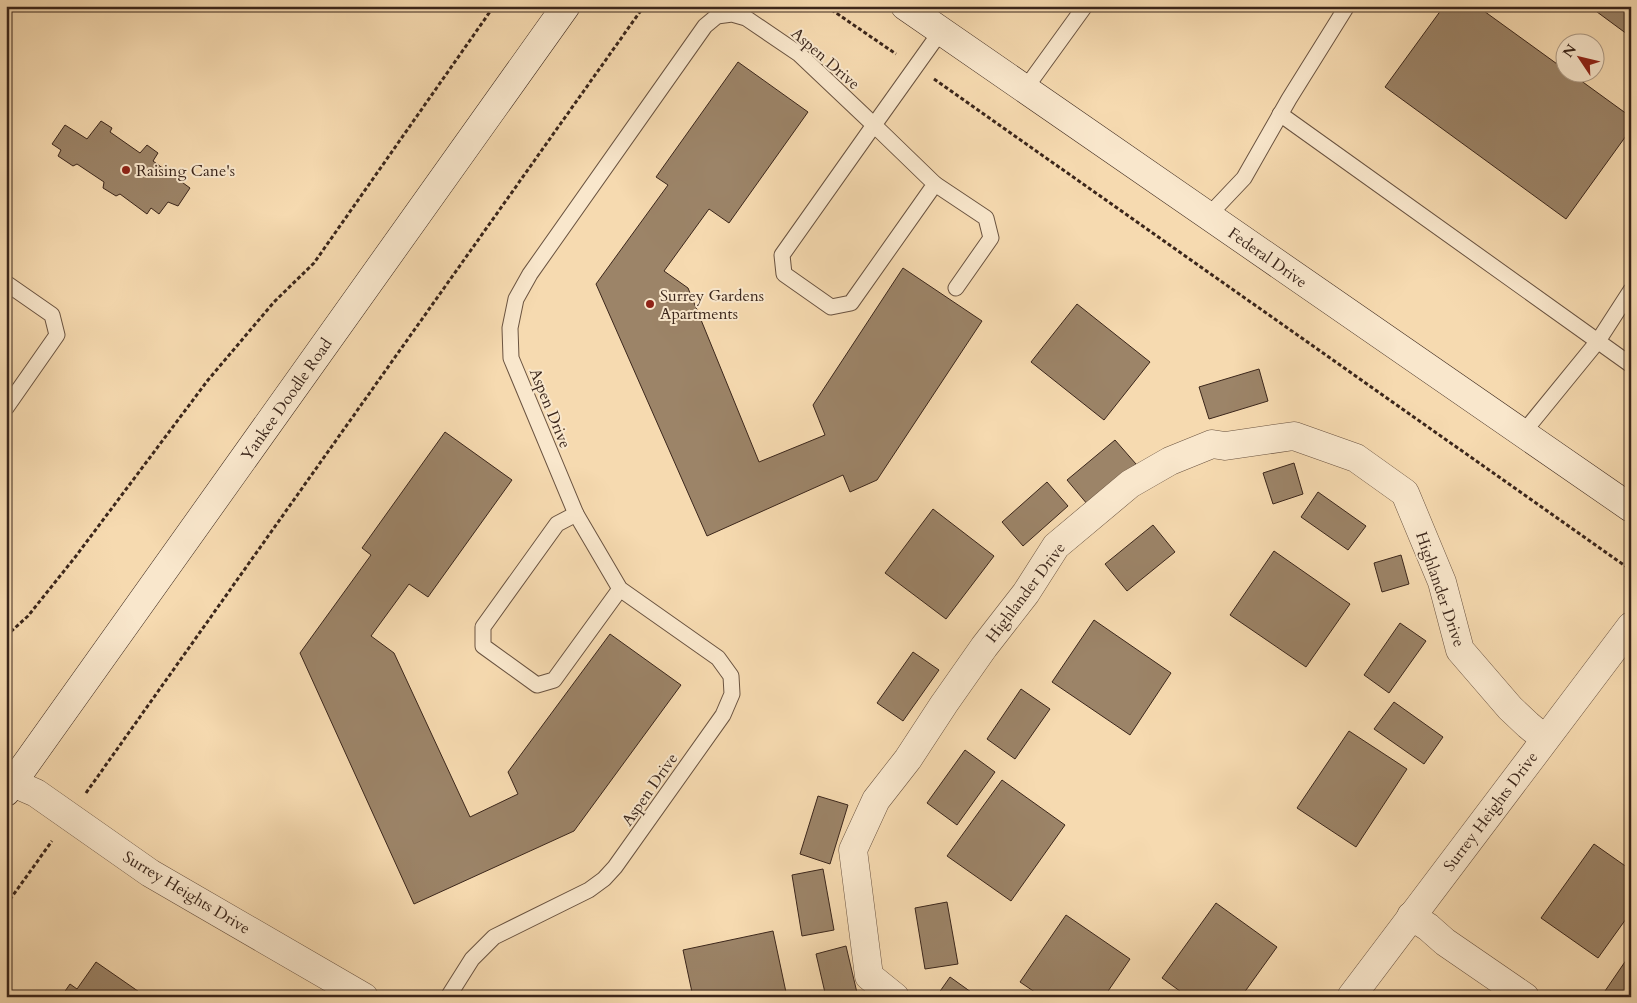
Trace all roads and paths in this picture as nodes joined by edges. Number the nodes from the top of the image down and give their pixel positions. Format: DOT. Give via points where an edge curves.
graph roads {
  1 [pos="494,6"];
  2 [pos="566,6"];
  3 [pos="644,6"];
  4 [pos="826,6"];
  5 [pos="905,6"];
  6 [pos="1347,6"];
  7 [pos="1081,7"];
  8 [pos="941,31"];
  9 [pos="916,67"];
  10 [pos="1025,89"];
  11 [pos="1280,114"];
  12 [pos="874,124"];
  13 [pos="935,184"];
  14 [pos="1208,216"];
  15 [pos="6,283"];
  16 [pos="956,288"];
  17 [pos="1631,290"];
  18 [pos="1598,341"];
  19 [pos="1631,364"];
  20 [pos="6,408"];
  21 [pos="1523,433"];
  22 [pos="1631,508"];
  23 [pos="576,514"];
  24 [pos="1631,570"];
  25 [pos="620,589"];
  26 [pos="1631,626"];
  27 [pos="6,636"];
  28 [pos="1545,739"];
  29 [pos="8,786"];
  30 [pos="70,816"];
  31 [pos="6,906"];
  32 [pos="1412,916"];
  33 [pos="364,997"];
  34 [pos="448,997"];
  35 [pos="895,997"];
  36 [pos="1351,997"];
  37 [pos="1525,997"];
  1 -- 27 [label="path" via="314,263 274,302 208,380 76,556 28,616"];
  2 -- 29 [label="street, Yankee Doodle Road"];
  3 -- 30 [label="path"];
  4 -- 9 [label="path"];
  5 -- 8 [label="street, Federal Drive"];
  6 -- 11 [label="lane"];
  7 -- 10 [label="lane"];
  8 -- 9 [label="lane"];
  8 -- 10 [label="street, Federal Drive"];
  9 -- 12 [label="lane"];
  9 -- 24 [label="path"];
  10 -- 14 [label="street, Federal Drive"];
  11 -- 14 [label="lane" via="1244,178"];
  11 -- 18 [label="lane"];
  12 -- 13 [label="lane, Aspen Drive"];
  12 -- 13 [label="lane" via="782,255 784,274 831,307 851,303"];
  12 -- 23 [label="lane, Aspen Drive" via="799,54 746,18 732,14 717,16 705,26 530,274 516,299 510,328 512,358"];
  13 -- 16 [label="lane, Aspen Drive" via="986,218 991,238"];
  14 -- 21 [label="street, Federal Drive"];
  15 -- 20 [label="lane" via="52,315 57,335"];
  17 -- 18 [label="lane"];
  18 -- 19 [label="lane"];
  18 -- 21 [label="lane"];
  21 -- 22 [label="street, Federal Drive"];
  23 -- 25 [label="lane, Aspen Drive"];
  23 -- 25 [label="lane" via="557,524 483,627 483,646 538,685 554,680"];
  25 -- 34 [label="lane, Aspen Drive" via="718,658 732,676 732,694 723,715 604,879 589,890 494,937 472,959"];
  26 -- 28 [label="street, Surrey Heights Drive"];
  28 -- 32 [label="street, Surrey Heights Drive"];
  28 -- 35 [label="street, Highlander Drive" via="1510,708 1460,650 1442,582 1406,493 1356,458 1294,436 1225,446 1212,444 1170,461 1130,484 1056,546 1026,593 876,800 853,850 869,976"];
  29 -- 30 [label="street, Surrey Heights Drive" via="36,793"];
  30 -- 31 [label="path"];
  30 -- 33 [label="street, Surrey Heights Drive" via="150,872"];
  32 -- 36 [label="street, Surrey Heights Drive"];
  32 -- 37 [label="street"];
}
